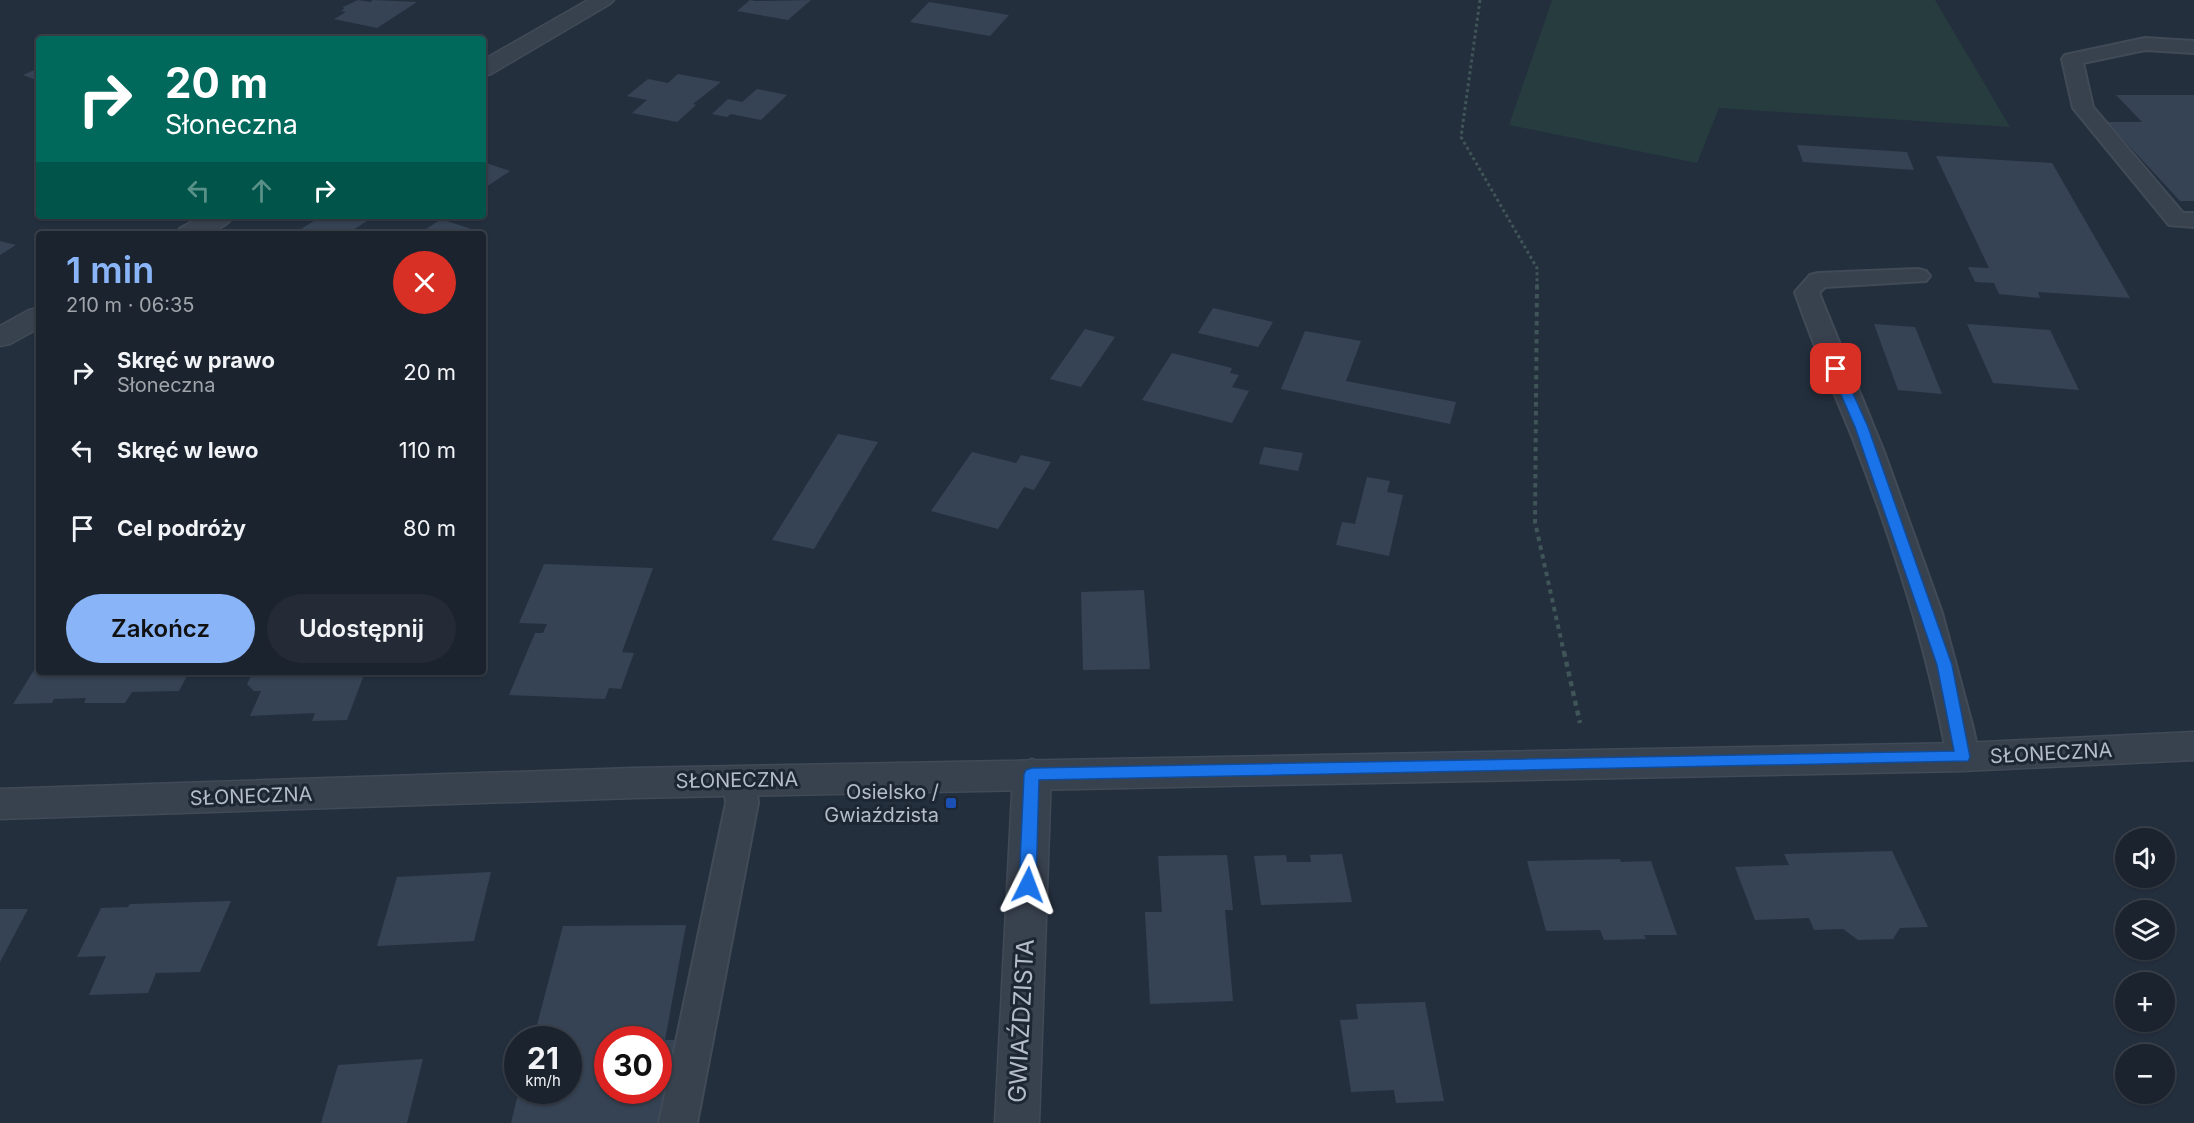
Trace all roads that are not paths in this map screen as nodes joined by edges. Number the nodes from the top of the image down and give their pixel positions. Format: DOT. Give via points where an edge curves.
graph roads {
  1 [pos="603,0"];
  2 [pos="2194,47"];
  3 [pos="486,67"];
  4 [pos="216,219"];
  5 [pos="2194,220"];
  6 [pos="194,231"];
  7 [pos="1918,276"];
  8 [pos="36,318"];
  9 [pos="0,338"];
  10 [pos="2194,746"];
  11 [pos="1963,757"];
  12 [pos="1032,774"];
  13 [pos="740,780"];
  14 [pos="0,804"];
  15 [pos="678,1123"];
  16 [pos="1017,1123"];
  1 -- 3 [label="street"];
  2 -- 5 [label="lane" via="2145,44 2072,59 2083,108 2177,220"];
  4 -- 6 [label="street"];
  7 -- 11 [label="lane" via="1818,280 1807,291 1916,579 1944,665"];
  8 -- 9 [label="street"];
  10 -- 11 [label="street, SŁONECZNA"];
  11 -- 12 [label="street, SŁONECZNA"];
  12 -- 13 [label="street, SŁONECZNA"];
  12 -- 16 [label="street, GWIAŹDZISTA"];
  13 -- 14 [label="street, SŁONECZNA"];
  13 -- 15 [label="lane" via="742,803"];
}
